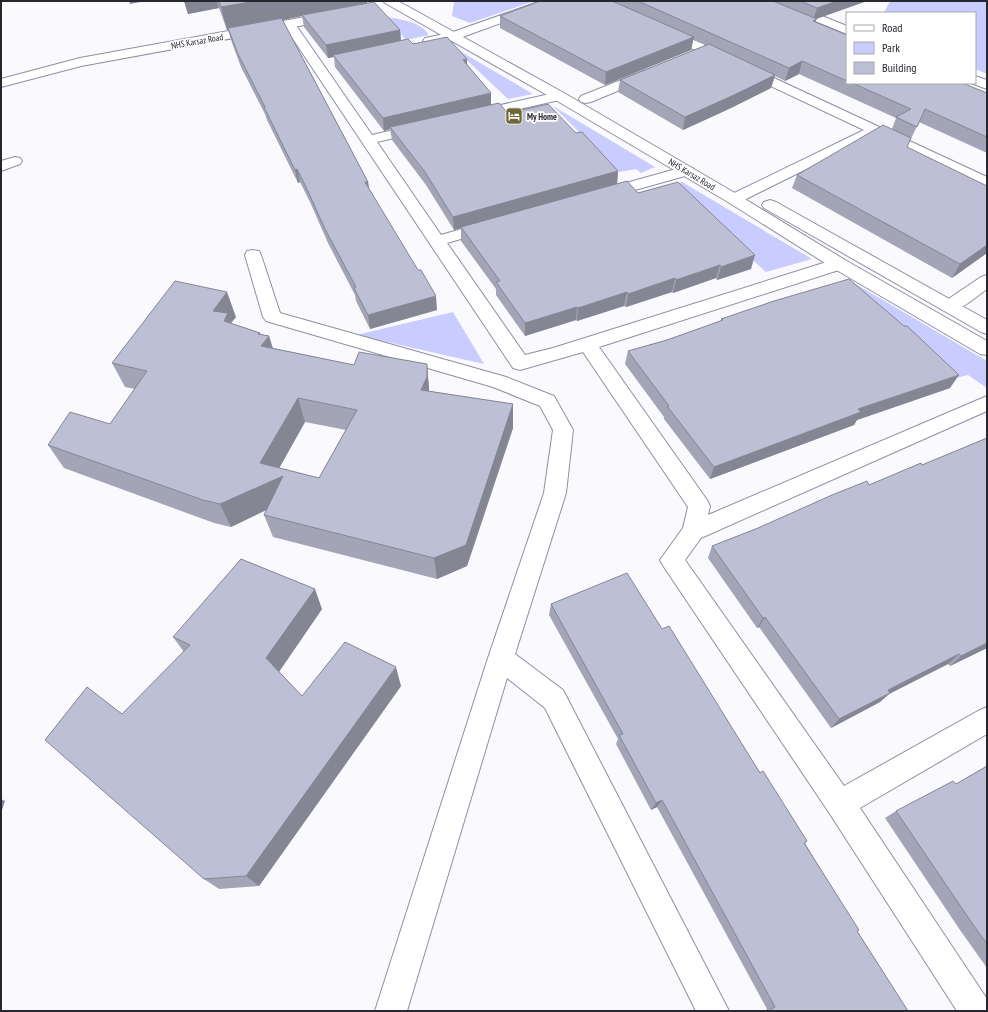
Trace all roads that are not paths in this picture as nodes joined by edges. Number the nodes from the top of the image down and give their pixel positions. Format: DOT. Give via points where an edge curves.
graph roads {
  1 [pos="414,1"];
  2 [pos="552,1"];
  3 [pos="775,1"];
  4 [pos="388,4"];
  5 [pos="761,4"];
  6 [pos="289,24"];
  7 [pos="658,29"];
  8 [pos="846,30"];
  9 [pos="460,33"];
  10 [pos="846,40"];
  11 [pos="415,44"];
  12 [pos="706,50"];
  13 [pos="692,56"];
  14 [pos="52,57"];
  15 [pos="720,57"];
  16 [pos="734,63"];
  17 [pos="656,70"];
  18 [pos="1,82"];
  19 [pos="970,85"];
  20 [pos="987,85"];
  21 [pos="559,96"];
  22 [pos="987,98"];
  23 [pos="586,99"];
  24 [pos="460,119"];
  25 [pos="429,126"];
  26 [pos="875,130"];
  27 [pos="368,140"];
  28 [pos="687,171"];
  29 [pos="987,183"];
  30 [pos="748,192"];
  31 [pos="588,199"];
  32 [pos="734,199"];
  33 [pos="505,222"];
  34 [pos="437,241"];
  35 [pos="253,255"];
  36 [pos="839,264"];
  37 [pos="987,282"];
  38 [pos="950,306"];
  39 [pos="987,328"];
  40 [pos="586,344"];
  41 [pos="987,349"];
  42 [pos="987,403"];
  43 [pos="693,531"];
  44 [pos="501,658"];
  45 [pos="987,720"];
  46 [pos="840,804"];
  47 [pos="391,1011"];
  48 [pos="713,1011"];
  49 [pos="976,1011"];
  1 -- 4 [label="street"];
  1 -- 9 [label="street, NHS Karsaz Road"];
  2 -- 9 [label="street"];
  3 -- 8 [label="street"];
  4 -- 9 [label="street, NHS Karsaz Road"];
  5 -- 10 [label="street"];
  6 -- 14 [label="street, NHS Karsaz Road" via="340,9"];
  6 -- 18 [label="street, NHS Karsaz Road" via="80,62"];
  6 -- 27 [label="street" via="326,64"];
  7 -- 12 [label="street"];
  9 -- 11 [label="street"];
  9 -- 21 [label="street, NHS Karsaz Road"];
  9 -- 23 [label="street, NHS Karsaz Road"];
  12 -- 13 [label="street"];
  12 -- 15 [label="street"];
  16 -- 26 [label="street"];
  17 -- 23 [label="street"];
  19 -- 20 [label="street"];
  19 -- 22 [label="street"];
  21 -- 24 [label="street"];
  21 -- 28 [label="street, NHS Karsaz Road"];
  23 -- 30 [label="street, NHS Karsaz Road"];
  25 -- 27 [label="street"];
  26 -- 29 [label="street"];
  26 -- 30 [label="street"];
  27 -- 34 [label="street"];
  28 -- 31 [label="street"];
  28 -- 32 [label="street, NHS Karsaz Road"];
  30 -- 32 [label="street"];
  30 -- 38 [label="street, NHS Karsaz Road"];
  32 -- 36 [label="street, NHS Karsaz Road"];
  33 -- 34 [label="street"];
  34 -- 40 [label="street" via="520,363"];
  35 -- 44 [label="street" via="272,317 499,382 547,401 563,430 555,492"];
  36 -- 40 [label="street"];
  36 -- 41 [label="street, NHS Karsaz Road"];
  37 -- 38 [label="street"];
  38 -- 39 [label="street, NHS Karsaz Road"];
  40 -- 43 [label="street" via="699,506"];
  42 -- 43 [label="street"];
  43 -- 46 [label="street" via="672,560"];
  44 -- 47 [label="street"];
  44 -- 48 [label="street" via="554,699"];
  45 -- 46 [label="street"];
  46 -- 49 [label="street"];
}
